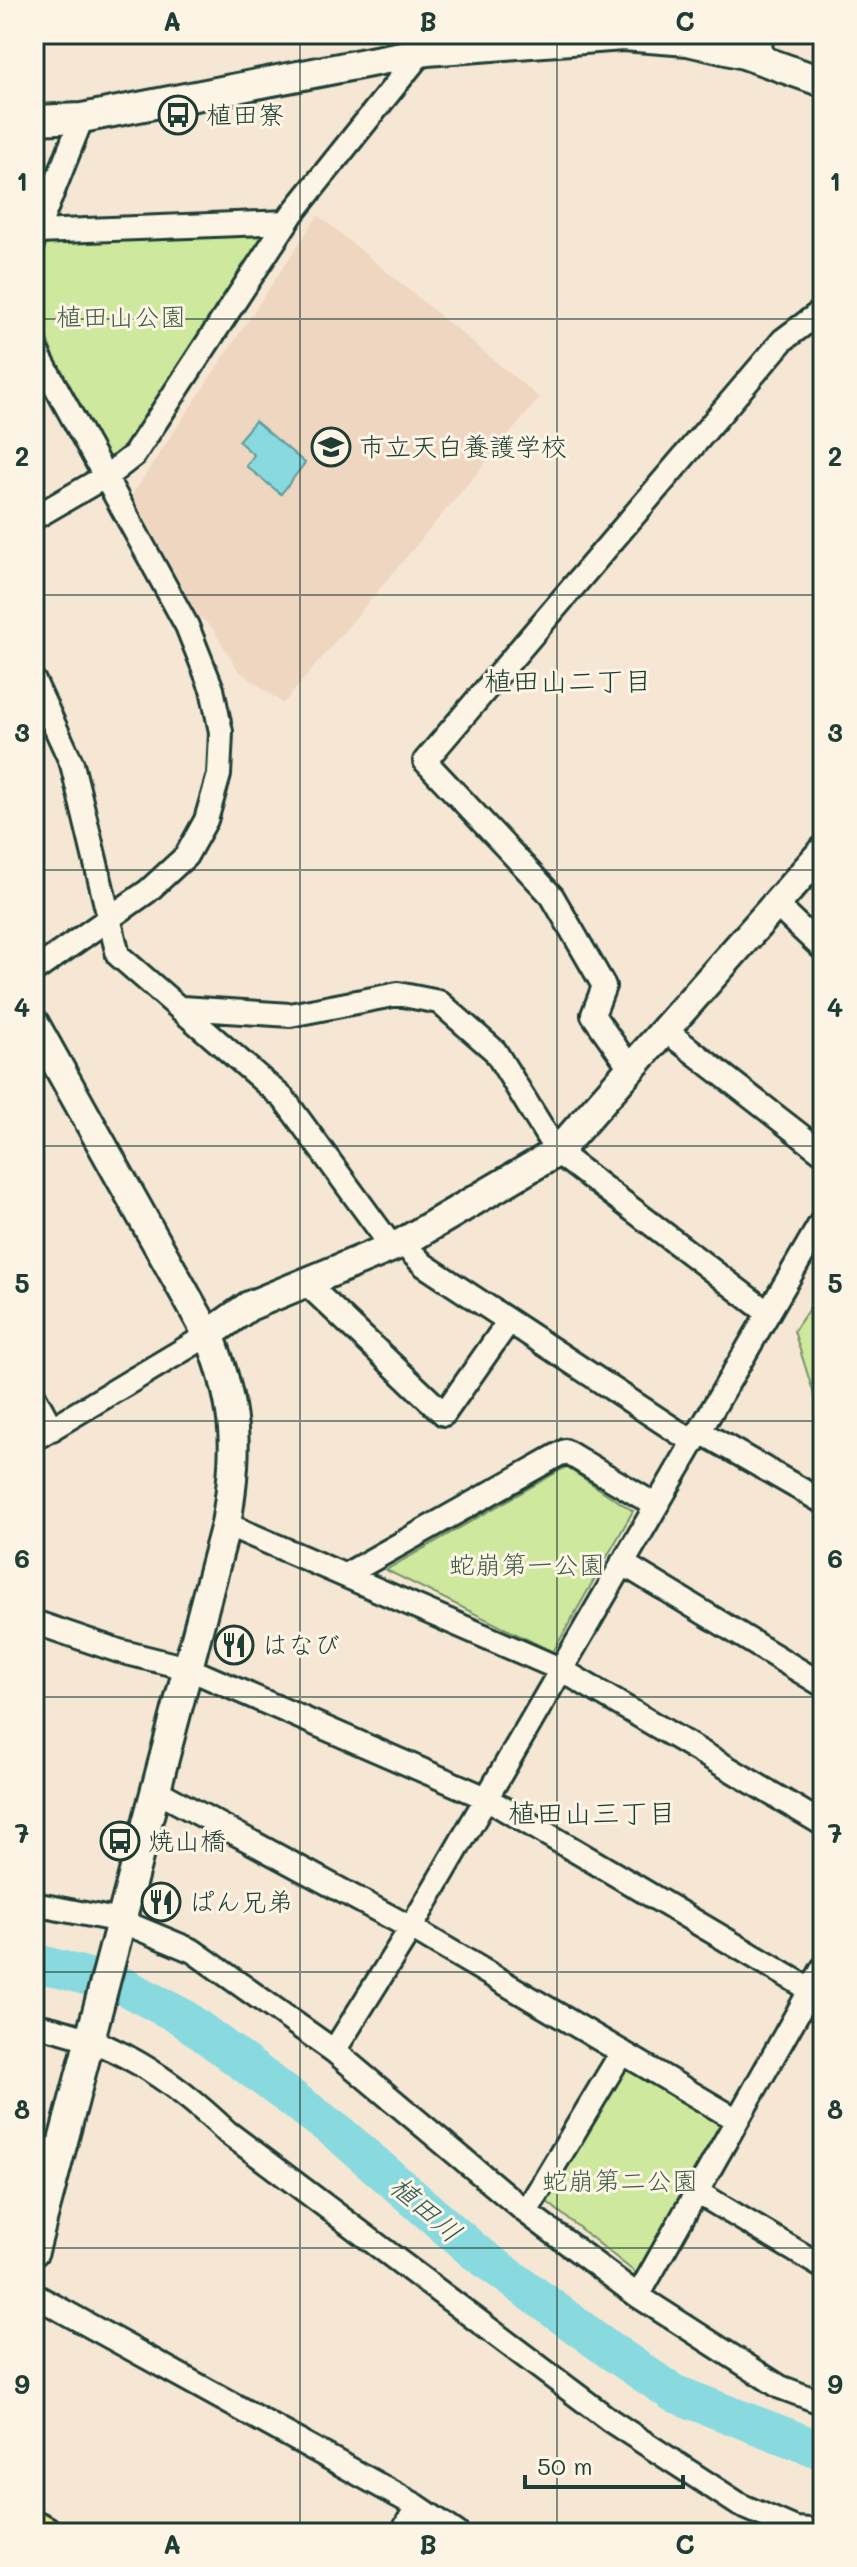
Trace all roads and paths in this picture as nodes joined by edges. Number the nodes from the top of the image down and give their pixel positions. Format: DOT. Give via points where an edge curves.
graph roads {
  1 [pos="424,46"];
  2 [pos="760,47"];
  3 [pos="823,82"];
  4 [pos="82,118"];
  5 [pos="34,120"];
  6 [pos="287,222"];
  7 [pos="36,235"];
  8 [pos="823,310"];
  9 [pos="34,347"];
  10 [pos="105,477"];
  11 [pos="34,518"];
  12 [pos="34,681"];
  13 [pos="823,851"];
  14 [pos="776,905"];
  15 [pos="108,917"];
  16 [pos="823,949"];
  17 [pos="34,971"];
  18 [pos="182,1008"];
  19 [pos="34,1023"];
  20 [pos="665,1030"];
  21 [pos="631,1069"];
  22 [pos="557,1152"];
  23 [pos="823,1153"];
  24 [pos="823,1219"];
  25 [pos="397,1245"];
  26 [pos="307,1284"];
  27 [pos="768,1313"];
  28 [pos="509,1321"];
  29 [pos="208,1335"];
  30 [pos="34,1396"];
  31 [pos="43,1434"];
  32 [pos="696,1436"];
  33 [pos="823,1502"];
  34 [pos="655,1505"];
  35 [pos="226,1524"];
  36 [pos="622,1563"];
  37 [pos="347,1574"];
  38 [pos="34,1622"];
  39 [pos="187,1668"];
  40 [pos="560,1669"];
  41 [pos="823,1685"];
  42 [pos="155,1790"];
  43 [pos="484,1797"];
  44 [pos="823,1824"];
  45 [pos="34,1904"];
  46 [pos="120,1926"];
  47 [pos="411,1928"];
  48 [pos="823,1968"];
  49 [pos="816,1994"];
  50 [pos="34,2025"];
  51 [pos="90,2038"];
  52 [pos="334,2051"];
  53 [pos="622,2052"];
  54 [pos="737,2120"];
  55 [pos="697,2192"];
  56 [pos="526,2212"];
  57 [pos="34,2251"];
  58 [pos="823,2267"];
  59 [pos="34,2295"];
  60 [pos="638,2296"];
  61 [pos="823,2403"];
  62 [pos="417,2506"];
  63 [pos="34,2528"];
  64 [pos="797,2531"];
  65 [pos="823,2531"];
  66 [pos="44,2533"];
  67 [pos="402,2533"];
  68 [pos="457,2533"];
  1 -- 2 [label="street" via="623,36"];
  1 -- 4 [label="street"];
  1 -- 6 [label="street"];
  2 -- 3 [label="street"];
  4 -- 5 [label="street"];
  4 -- 7 [label="street"];
  6 -- 7 [label="street"];
  6 -- 10 [label="street" via="134,455"];
  8 -- 21 [label="street" via="783,340 425,761 552,896 604,986 593,1015"];
  9 -- 10 [label="street"];
  10 -- 11 [label="street"];
  10 -- 15 [label="street" via="187,626 212,689 221,732 219,775 206,820 186,856 148,891"];
  12 -- 15 [label="street" via="72,764"];
  13 -- 14 [label="street"];
  14 -- 16 [label="street"];
  14 -- 20 [label="street"];
  15 -- 17 [label="street"];
  15 -- 18 [label="street" via="118,955"];
  18 -- 22 [label="street" via="290,1015 398,994 439,1002 495,1051"];
  18 -- 25 [label="street" via="284,1099"];
  19 -- 29 [label="street"];
  20 -- 21 [label="street"];
  20 -- 23 [label="street"];
  21 -- 22 [label="street"];
  22 -- 25 [label="street"];
  22 -- 27 [label="street"];
  24 -- 27 [label="street"];
  25 -- 26 [label="street"];
  25 -- 28 [label="street"];
  26 -- 28 [label="street" via="444,1414"];
  26 -- 29 [label="street" via="249,1306"];
  27 -- 32 [label="street"];
  28 -- 32 [label="street"];
  29 -- 31 [label="street"];
  29 -- 35 [label="street" via="234,1423 236,1467"];
  30 -- 31 [label="street"];
  32 -- 33 [label="street"];
  32 -- 34 [label="street"];
  34 -- 36 [label="street"];
  34 -- 37 [label="street" via="565,1451"];
  35 -- 37 [label="street"];
  35 -- 39 [label="street"];
  36 -- 40 [label="street"];
  36 -- 41 [label="street"];
  37 -- 40 [label="street"];
  38 -- 39 [label="street"];
  39 -- 42 [label="street"];
  39 -- 43 [label="street"];
  40 -- 43 [label="street"];
  40 -- 44 [label="street"];
  42 -- 46 [label="street"];
  42 -- 47 [label="street"];
  43 -- 47 [label="street"];
  43 -- 49 [label="street"];
  45 -- 46 [label="street"];
  46 -- 51 [label="street"];
  46 -- 52 [label="street" via="193,1951"];
  47 -- 52 [label="street"];
  47 -- 53 [label="street"];
  48 -- 49 [label="street"];
  49 -- 54 [label="street"];
  50 -- 51 [label="street"];
  51 -- 57 [label="street"];
  51 -- 64 [label="street" via="156,2072 197,2102 227,2132 611,2421 740,2505"];
  52 -- 56 [label="street"];
  53 -- 54 [label="street"];
  53 -- 56 [label="street"];
  54 -- 55 [label="street"];
  55 -- 58 [label="street"];
  55 -- 60 [label="street"];
  56 -- 60 [label="street"];
  59 -- 62 [label="street"];
  60 -- 61 [label="street" via="780,2387"];
  62 -- 67 [label="street"];
  62 -- 68 [label="street"];
  63 -- 66 [label="main road"];
  64 -- 65 [label="street"];
}
